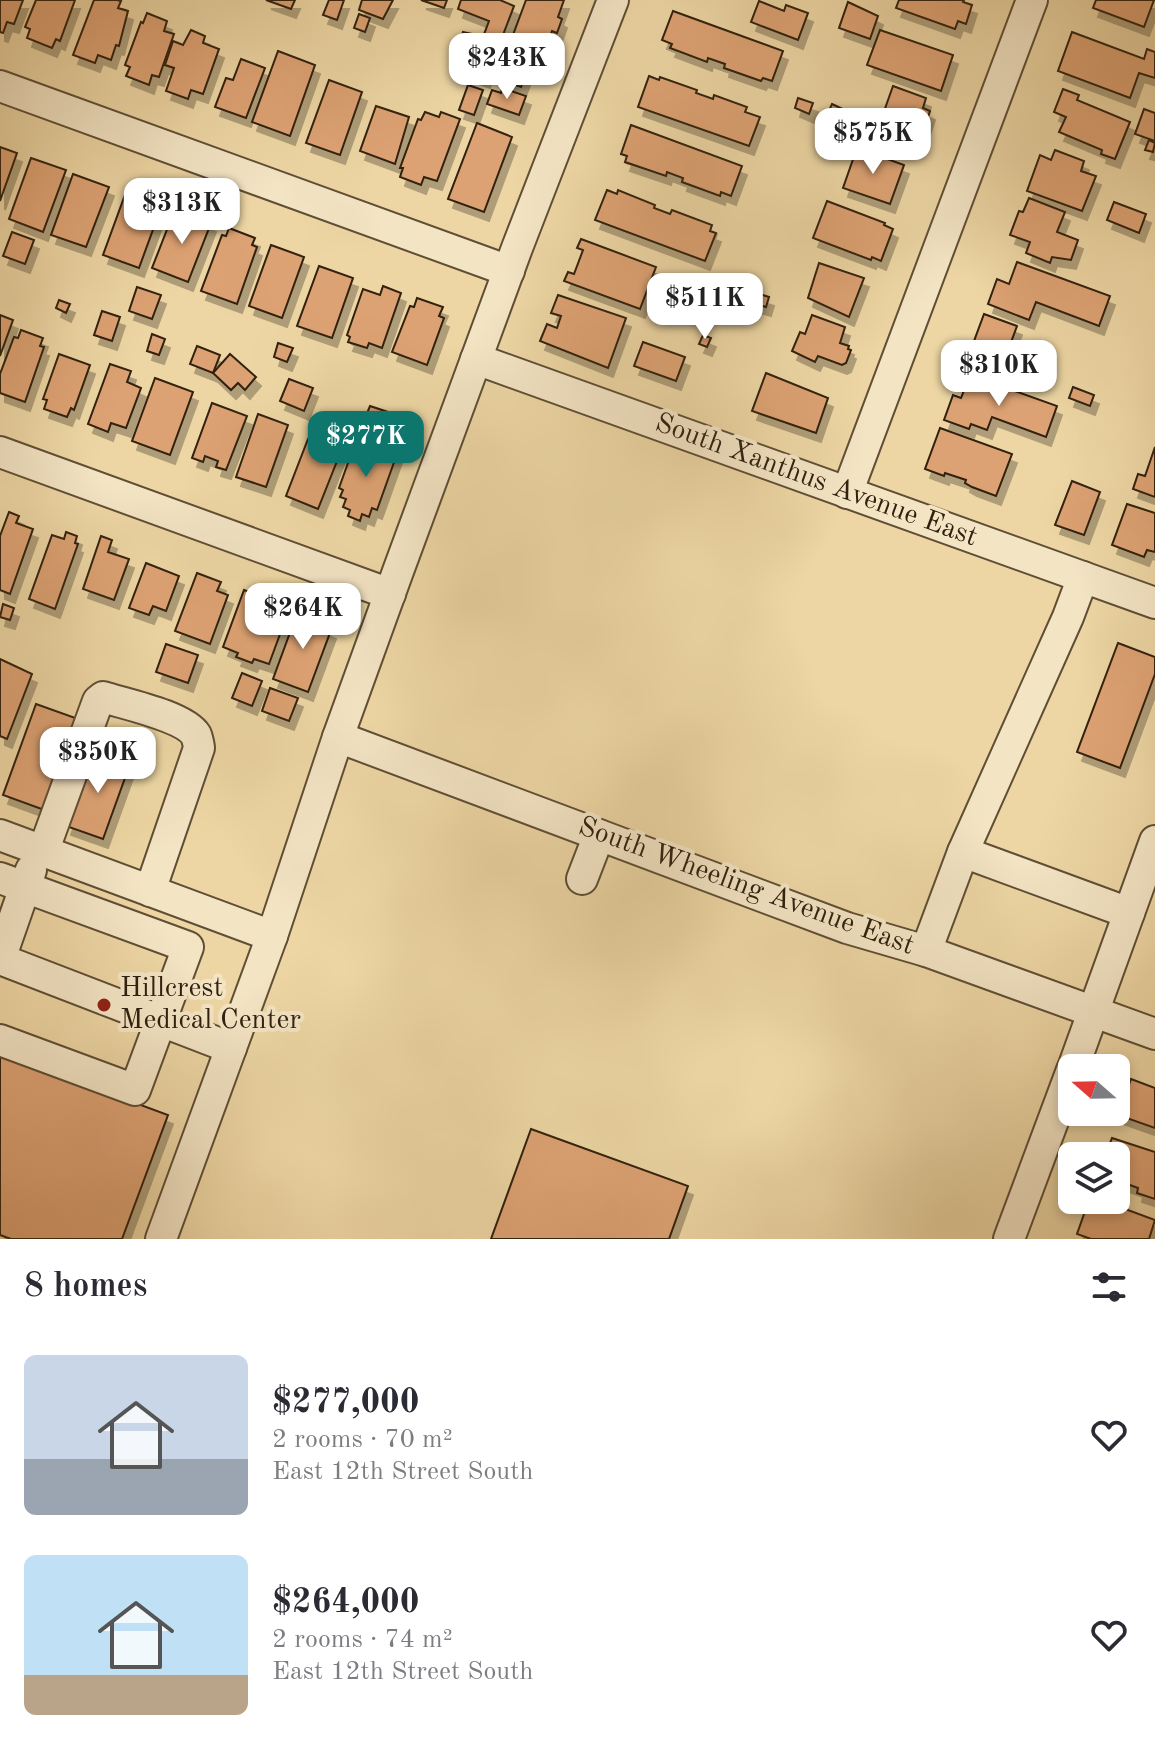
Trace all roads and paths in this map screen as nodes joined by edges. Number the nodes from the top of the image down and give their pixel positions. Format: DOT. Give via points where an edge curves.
graph roads {
  1 [pos="613,0"];
  2 [pos="1032,0"];
  3 [pos="0,86"];
  4 [pos="509,271"];
  5 [pos="476,359"];
  6 [pos="0,452"];
  7 [pos="847,493"];
  8 [pos="1083,577"];
  9 [pos="390,594"];
  10 [pos="1155,603"];
  11 [pos="338,737"];
  12 [pos="0,835"];
  13 [pos="599,835"];
  14 [pos="1155,841"];
  15 [pos="41,851"];
  16 [pos="963,852"];
  17 [pos="582,879"];
  18 [pos="12,883"];
  19 [pos="150,891"];
  20 [pos="1129,913"];
  21 [pos="272,936"];
  22 [pos="926,951"];
  23 [pos="0,959"];
  24 [pos="1094,1011"];
  25 [pos="161,1019"];
  26 [pos="1155,1034"];
  27 [pos="0,1040"];
  28 [pos="231,1048"];
  29 [pos="1078,1054"];
  30 [pos="1058,1107"];
  31 [pos="165,1238"];
  32 [pos="1009,1239"];
  1 -- 4 [label="street"];
  2 -- 7 [label="street"];
  3 -- 4 [label="street"];
  4 -- 5 [label="street"];
  5 -- 7 [label="street, South Xanthus Avenue East"];
  5 -- 9 [label="street"];
  6 -- 9 [label="street"];
  7 -- 8 [label="street, South Xanthus Avenue East"];
  8 -- 10 [label="street, South Xanthus Avenue East"];
  8 -- 16 [label="street"];
  9 -- 11 [label="street"];
  11 -- 13 [label="street, South Wheeling Avenue East"];
  11 -- 21 [label="street"];
  12 -- 15 [label="street"];
  13 -- 17 [label="street"];
  13 -- 22 [label="street, South Wheeling Avenue East" via="847,928"];
  14 -- 20 [label="street"];
  15 -- 18 [label="street"];
  15 -- 19 [label="street"];
  15 -- 19 [label="street" via="98,701 103,697 161,715 185,725 197,736 199,748"];
  16 -- 20 [label="street"];
  16 -- 22 [label="street"];
  18 -- 23 [label="street"];
  18 -- 25 [label="street" via="188,947"];
  19 -- 21 [label="street"];
  20 -- 24 [label="street"];
  21 -- 28 [label="street"];
  22 -- 24 [label="street, South Wheeling Avenue East"];
  23 -- 25 [label="street"];
  24 -- 26 [label="street, South Wheeling Avenue East"];
  24 -- 29 [label="street"];
  25 -- 27 [label="street" via="135,1090"];
  25 -- 28 [label="street"];
  28 -- 31 [label="street"];
  30 -- 32 [label="street"];
}
